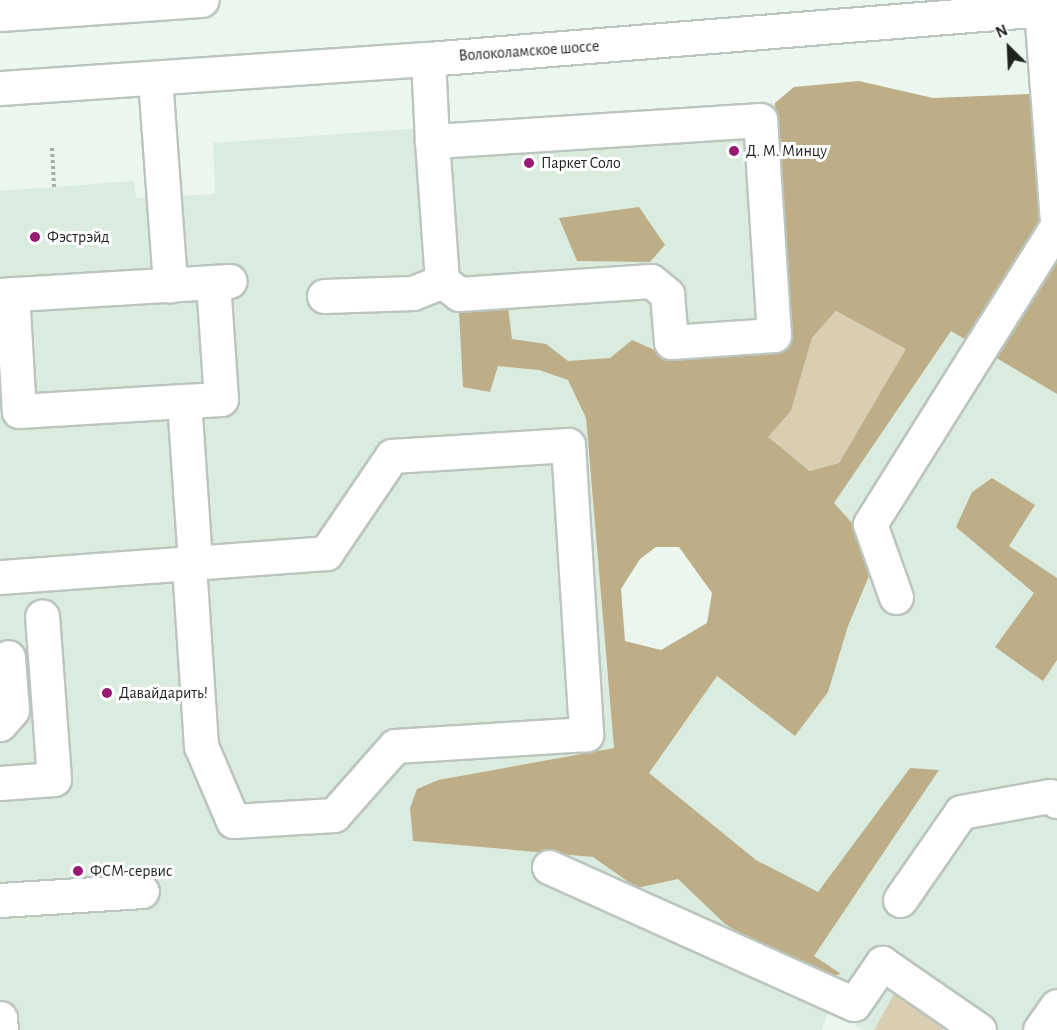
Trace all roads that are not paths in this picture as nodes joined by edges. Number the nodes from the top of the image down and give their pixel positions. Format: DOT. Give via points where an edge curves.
graph roads {
  1 [pos="202,0"];
  2 [pos="1049,9"];
  3 [pos="0,14"];
  4 [pos="428,59"];
  5 [pos="143,80"];
  6 [pos="0,88"];
  7 [pos="0,101"];
  8 [pos="432,141"];
  9 [pos="1057,221"];
  10 [pos="1057,226"];
  11 [pos="442,280"];
  12 [pos="170,285"];
  13 [pos="6,294"];
  14 [pos="324,296"];
  15 [pos="184,401"];
  16 [pos="192,563"];
  17 [pos="0,577"];
  18 [pos="896,597"];
  19 [pos="42,616"];
  20 [pos="8,657"];
  21 [pos="0,724"];
  22 [pos="0,783"];
  23 [pos="1057,801"];
  24 [pos="549,867"];
  25 [pos="142,891"];
  26 [pos="0,900"];
  27 [pos="900,900"];
  28 [pos="1057,1006"];
  29 [pos="0,1018"];
  30 [pos="1,1030"];
  31 [pos="979,1030"];
  32 [pos="1040,1030"];
  1 -- 3 [label="main road"];
  2 -- 4 [label="main road, Волоколамское шоссе"];
  2 -- 9 [label="main road"];
  4 -- 5 [label="main road, Волоколамское шоссе"];
  4 -- 8 [label="main road"];
  5 -- 6 [label="main road, Волоколамское шоссе"];
  5 -- 7 [label="main road"];
  5 -- 12 [label="main road"];
  8 -- 11 [label="main road"];
  8 -- 11 [label="main road" via="760,120 774,335 671,342 667,294 651,281 459,294"];
  10 -- 18 [label="main road" via="870,524"];
  11 -- 14 [label="main road" via="413,293"];
  12 -- 13 [label="main road"];
  12 -- 15 [label="main road" via="221,281 221,399"];
  13 -- 15 [label="main road" via="19,411"];
  15 -- 16 [label="main road"];
  16 -- 16 [label="main road" via="326,553 392,456 568,445 586,734 395,746 334,815 233,821 201,746"];
  16 -- 17 [label="main road"];
  19 -- 22 [label="main road" via="54,779"];
  20 -- 21 [label="main road" via="12,710"];
  23 -- 27 [label="main road" via="1050,796 961,812"];
  24 -- 31 [label="main road" via="854,1004 882,963"];
  25 -- 26 [label="main road"];
  28 -- 32 [label="main road"];
  29 -- 30 [label="main road"];
}
